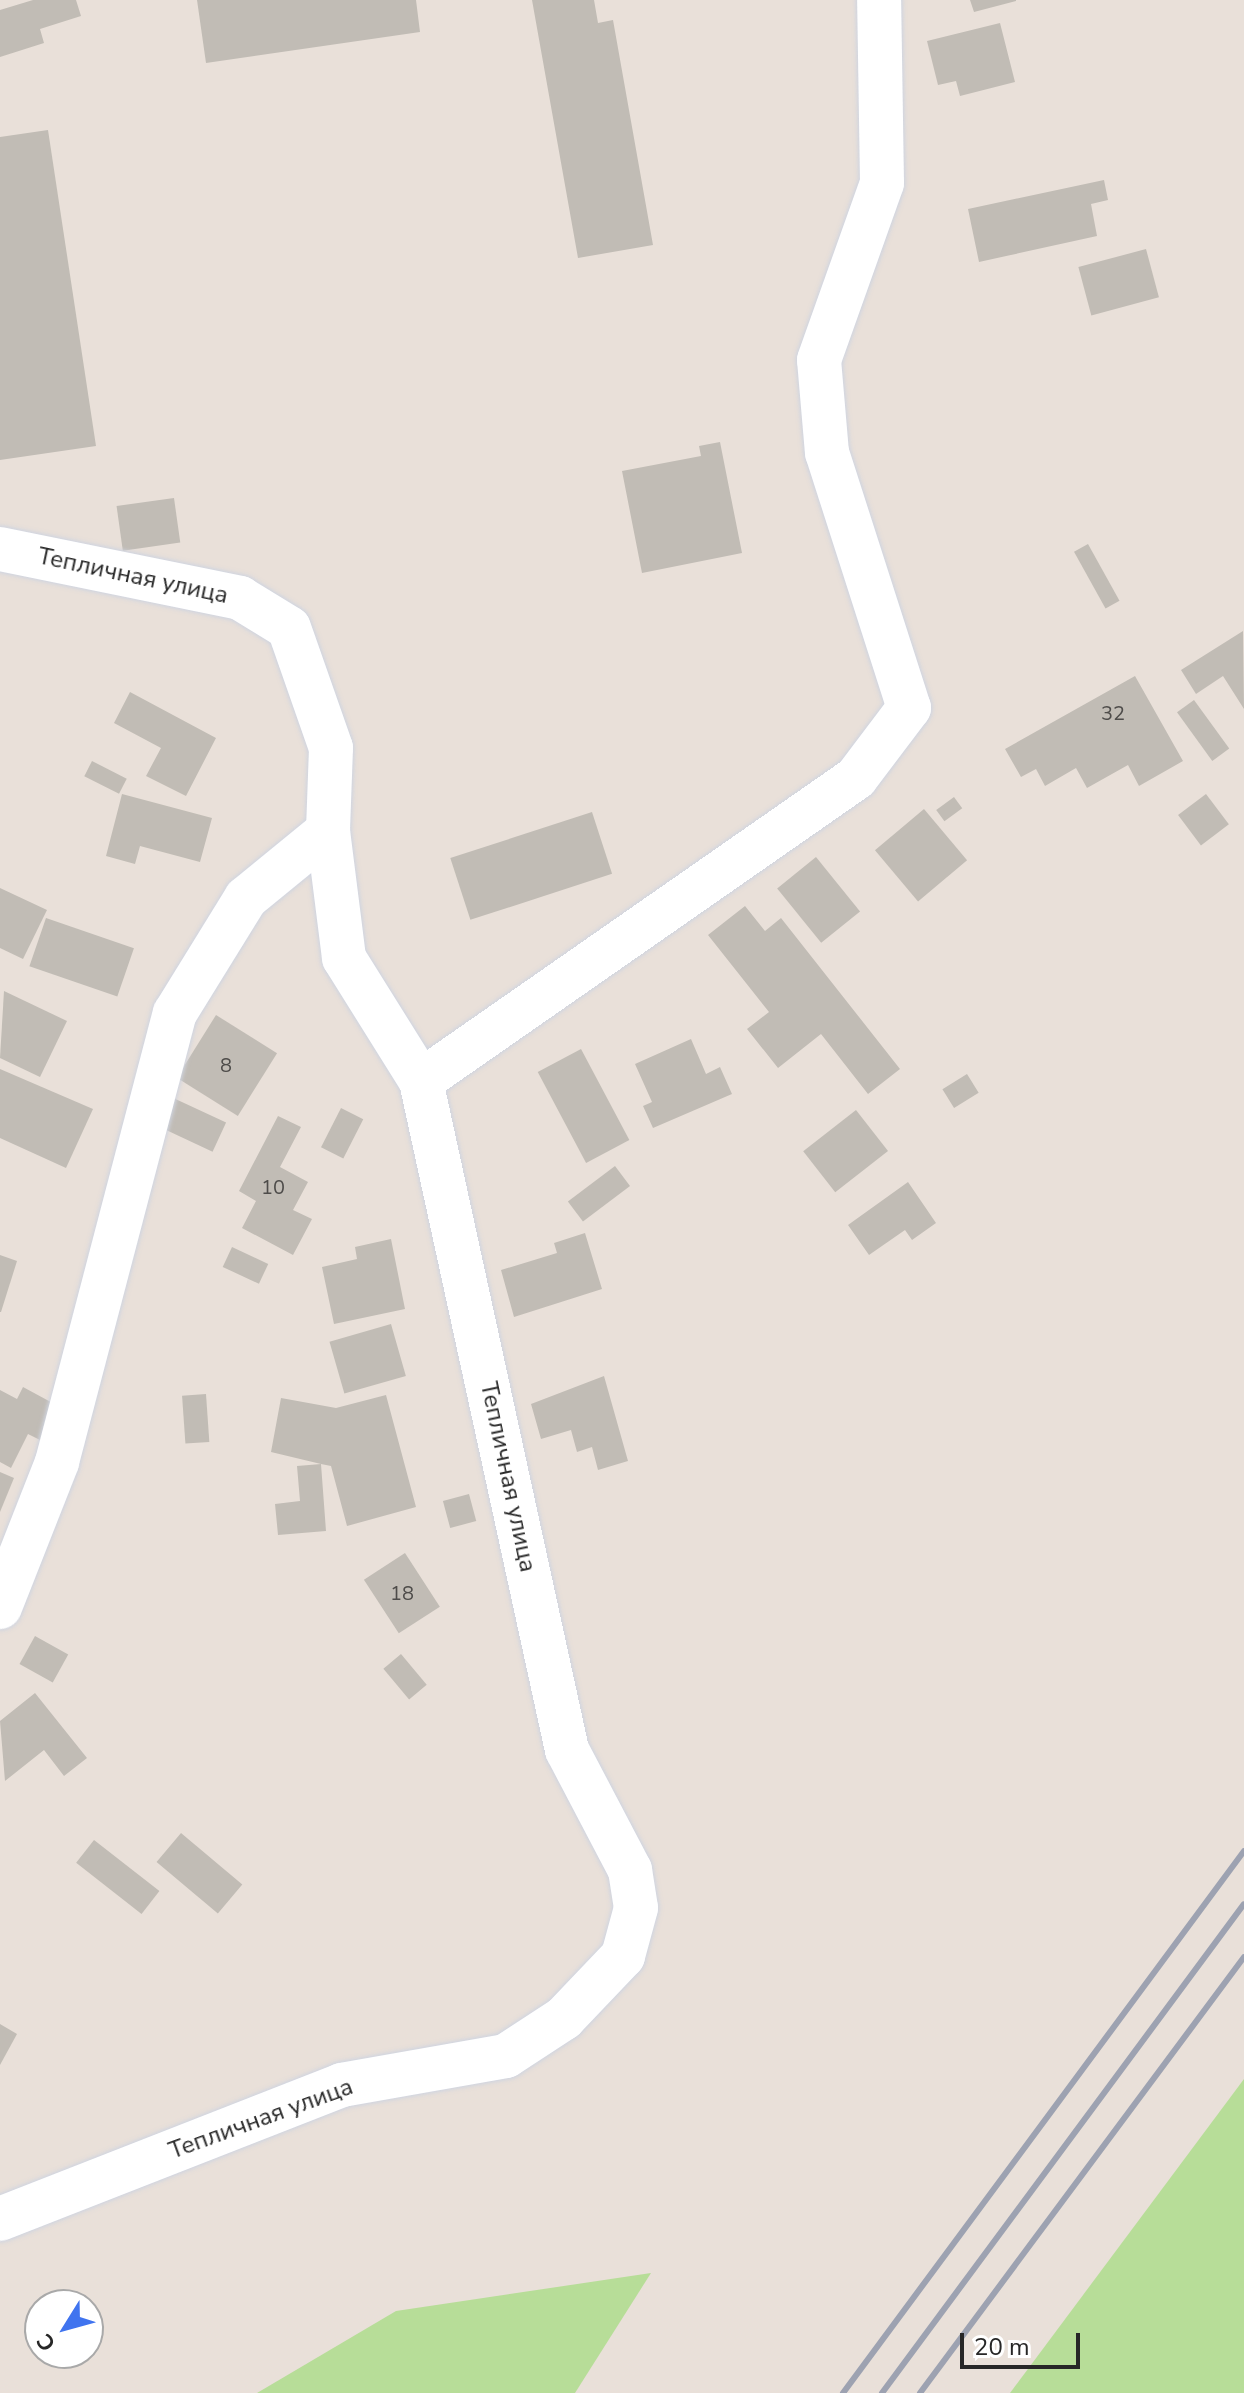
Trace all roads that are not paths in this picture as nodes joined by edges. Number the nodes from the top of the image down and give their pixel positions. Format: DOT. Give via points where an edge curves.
graph roads {
  1 [pos="879,0"];
  2 [pos="0,549"];
  3 [pos="328,831"];
  4 [pos="421,1081"];
  5 [pos="0,1607"];
  6 [pos="0,2219"];
  1 -- 4 [label="street" via="882,183 819,360 827,453 909,708 856,778"];
  2 -- 3 [label="street, Тепличная улица" via="240,598 289,628 331,748"];
  3 -- 4 [label="street, Тепличная улица" via="344,958"];
  3 -- 5 [label="street" via="246,898 175,1013 57,1462"];
  4 -- 6 [label="street, Тепличная улица" via="567,1750 630,1870 636,1908 623,1956 564,2018 506,2056 342,2085"];
}
